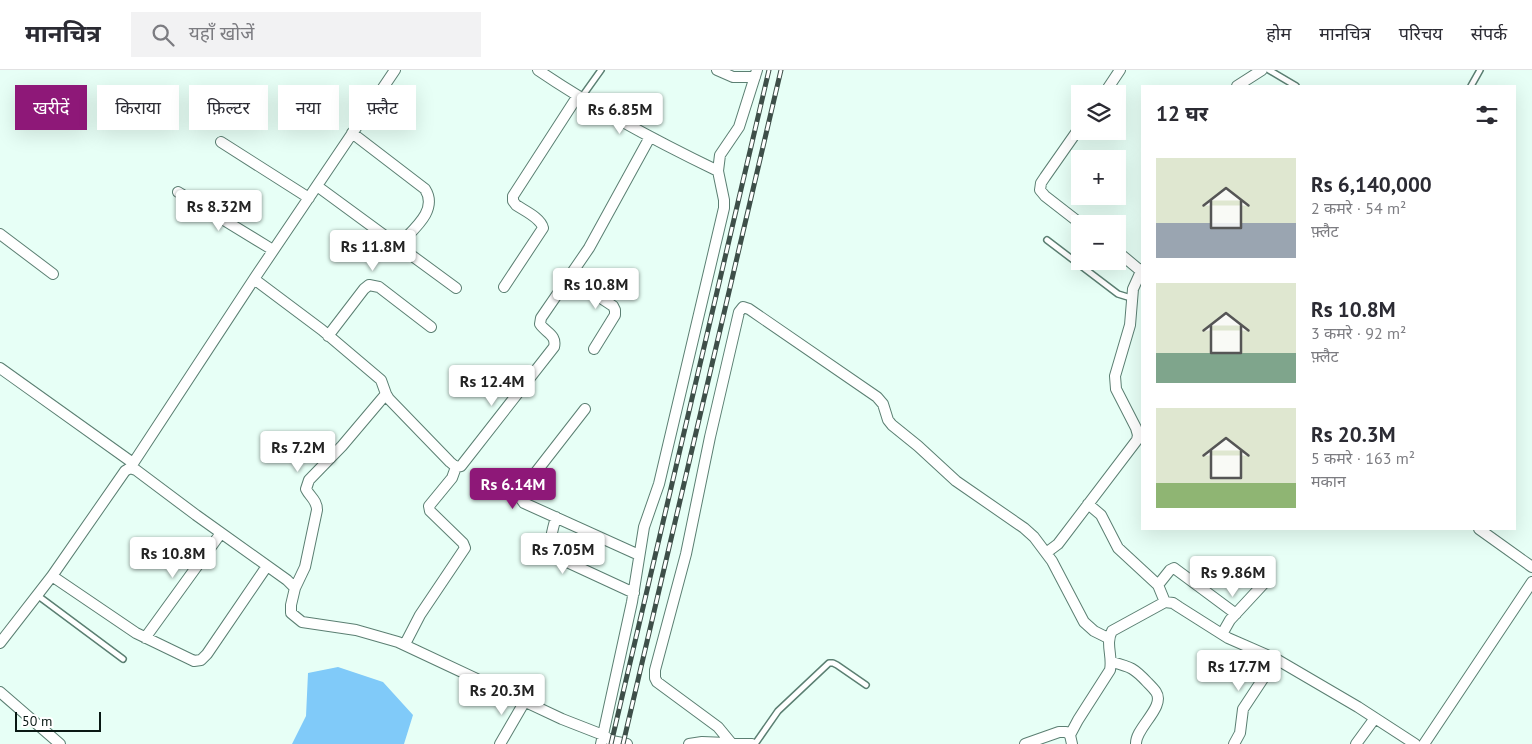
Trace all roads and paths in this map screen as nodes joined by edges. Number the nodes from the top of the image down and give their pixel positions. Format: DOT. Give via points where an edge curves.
graph roads {
  1 [pos="538,70"];
  2 [pos="601,70"];
  3 [pos="716,70"];
  4 [pos="1120,70"];
  5 [pos="1262,70"];
  6 [pos="1269,70"];
  7 [pos="1480,70"];
  8 [pos="392,71"];
  9 [pos="756,73"];
  10 [pos="1110,85"];
  11 [pos="1239,85"];
  12 [pos="1294,85"];
  13 [pos="1472,85"];
  14 [pos="579,98"];
  15 [pos="352,134"];
  16 [pos="650,137"];
  17 [pos="1071,140"];
  18 [pos="221,142"];
  19 [pos="718,171"];
  20 [pos="317,186"];
  21 [pos="178,192"];
  22 [pos="309,198"];
  23 [pos="1071,216"];
  24 [pos="0,234"];
  25 [pos="1047,240"];
  26 [pos="399,245"];
  27 [pos="274,250"];
  28 [pos="1126,258"];
  29 [pos="1141,269"];
  30 [pos="1141,272"];
  31 [pos="53,274"];
  32 [pos="570,277"];
  33 [pos="254,279"];
  34 [pos="504,287"];
  35 [pos="456,288"];
  36 [pos="1131,298"];
  37 [pos="431,327"];
  38 [pos="328,336"];
  39 [pos="594,349"];
  40 [pos="0,368"];
  41 [pos="386,394"];
  42 [pos="585,409"];
  43 [pos="132,466"];
  44 [pos="456,467"];
  45 [pos="1088,504"];
  46 [pos="556,517"];
  47 [pos="1481,530"];
  48 [pos="221,534"];
  49 [pos="1046,553"];
  50 [pos="639,555"];
  51 [pos="267,566"];
  52 [pos="1532,567"];
  53 [pos="52,576"];
  54 [pos="1268,579"];
  55 [pos="1532,582"];
  56 [pos="1158,585"];
  57 [pos="295,588"];
  58 [pos="634,593"];
  59 [pos="37,595"];
  60 [pos="1165,602"];
  61 [pos="1236,614"];
  62 [pos="1222,634"];
  63 [pos="145,638"];
  64 [pos="1108,638"];
  65 [pos="0,643"];
  66 [pos="405,644"];
  67 [pos="123,659"];
  68 [pos="1276,659"];
  69 [pos="1112,662"];
  70 [pos="866,685"];
  71 [pos="0,692"];
  72 [pos="524,701"];
  73 [pos="1375,718"];
  74 [pos="602,740"];
  75 [pos="1071,740"];
  76 [pos="60,744"];
  77 [pos="500,744"];
  78 [pos="627,744"];
  79 [pos="689,744"];
  80 [pos="731,744"];
  81 [pos="753,744"];
  82 [pos="1024,744"];
  83 [pos="1136,744"];
  84 [pos="1234,744"];
  85 [pos="1356,744"];
  86 [pos="1415,744"];
  87 [pos="1424,744"];
  1 -- 14 [label="street"];
  2 -- 14 [label="lane"];
  3 -- 9 [label="street" via="733,77"];
  4 -- 10 [label="street"];
  5 -- 11 [label="street"];
  6 -- 12 [label="lane"];
  7 -- 13 [label="lane"];
  8 -- 15 [label="street"];
  9 -- 19 [label="street" via="739,127 720,155"];
  14 -- 16 [label="street"];
  14 -- 34 [label="street" via="513,196 516,205 540,221 543,228"];
  15 -- 20 [label="street"];
  15 -- 26 [label="street" via="429,195 427,212"];
  16 -- 19 [label="street"];
  16 -- 32 [label="street" via="590,248"];
  17 -- 23 [label="street" via="1045,177 1040,190"];
  18 -- 22 [label="street"];
  19 -- 50 [label="street" via="724,208 660,484 644,527"];
  20 -- 22 [label="street"];
  20 -- 26 [label="street"];
  21 -- 27 [label="street"];
  22 -- 27 [label="street"];
  24 -- 31 [label="street"];
  25 -- 36 [label="lane" via="1118,294"];
  26 -- 35 [label="street"];
  27 -- 33 [label="street"];
  28 -- 29 [label="street"];
  30 -- 36 [label="street"];
  32 -- 39 [label="street" via="615,310"];
  32 -- 44 [label="street" via="541,318 540,324 553,336 554,347 467,461"];
  33 -- 38 [label="street"];
  33 -- 43 [label="street"];
  36 -- 45 [label="street" via="1130,325 1115,384 1138,435 1134,446"];
  37 -- 38 [label="street" via="379,287 369,285"];
  38 -- 41 [label="street" via="381,380"];
  40 -- 43 [label="street"];
  41 -- 44 [label="street"];
  41 -- 57 [label="street" via="309,480 306,489 317,504 317,510 305,567"];
  42 -- 46 [label="street" via="519,496 524,503"];
  43 -- 48 [label="street"];
  43 -- 53 [label="street" via="125,471"];
  44 -- 66 [label="street" via="452,478 429,506 465,548 420,615"];
  45 -- 49 [label="street" via="1058,544"];
  45 -- 56 [label="street" via="1101,515 1118,548"];
  46 -- 50 [label="street"];
  46 -- 58 [label="street" via="551,544 554,556"];
  47 -- 52 [label="street"];
  48 -- 51 [label="street"];
  48 -- 63 [label="street"];
  49 -- 64 [label="street" via="1084,622"];
  49 -- 80 [label="street" via="1029,531 956,481 892,425 877,397 743,308 739,312 686,554 655,670 658,682 718,727"];
  50 -- 58 [label="street"];
  51 -- 57 [label="street"];
  51 -- 63 [label="street" via="201,660 188,659"];
  53 -- 59 [label="street"];
  53 -- 63 [label="street"];
  54 -- 61 [label="street"];
  55 -- 87 [label="street"];
  56 -- 60 [label="street"];
  56 -- 61 [label="street" via="1174,568"];
  57 -- 66 [label="street" via="291,613 302,622 356,630"];
  58 -- 74 [label="street"];
  59 -- 65 [label="street"];
  59 -- 67 [label="lane"];
  60 -- 62 [label="street"];
  60 -- 64 [label="street" via="1112,631"];
  61 -- 62 [label="street"];
  62 -- 68 [label="street"];
  64 -- 69 [label="street"];
  66 -- 72 [label="street"];
  68 -- 73 [label="street"];
  68 -- 84 [label="street" via="1243,708 1240,733"];
  69 -- 75 [label="street" via="1078,720"];
  69 -- 83 [label="street" via="1131,667 1158,693 1159,700 1137,736"];
  70 -- 81 [label="lane" via="829,663 778,711"];
  71 -- 76 [label="street"];
  72 -- 74 [label="street"];
  72 -- 77 [label="street"];
  73 -- 85 [label="street"];
  73 -- 86 [label="street"];
  74 -- 78 [label="street"];
  75 -- 82 [label="street" via="1066,732 1059,732"];
  79 -- 80 [label="street"];
  80 -- 81 [label="street"];
}
